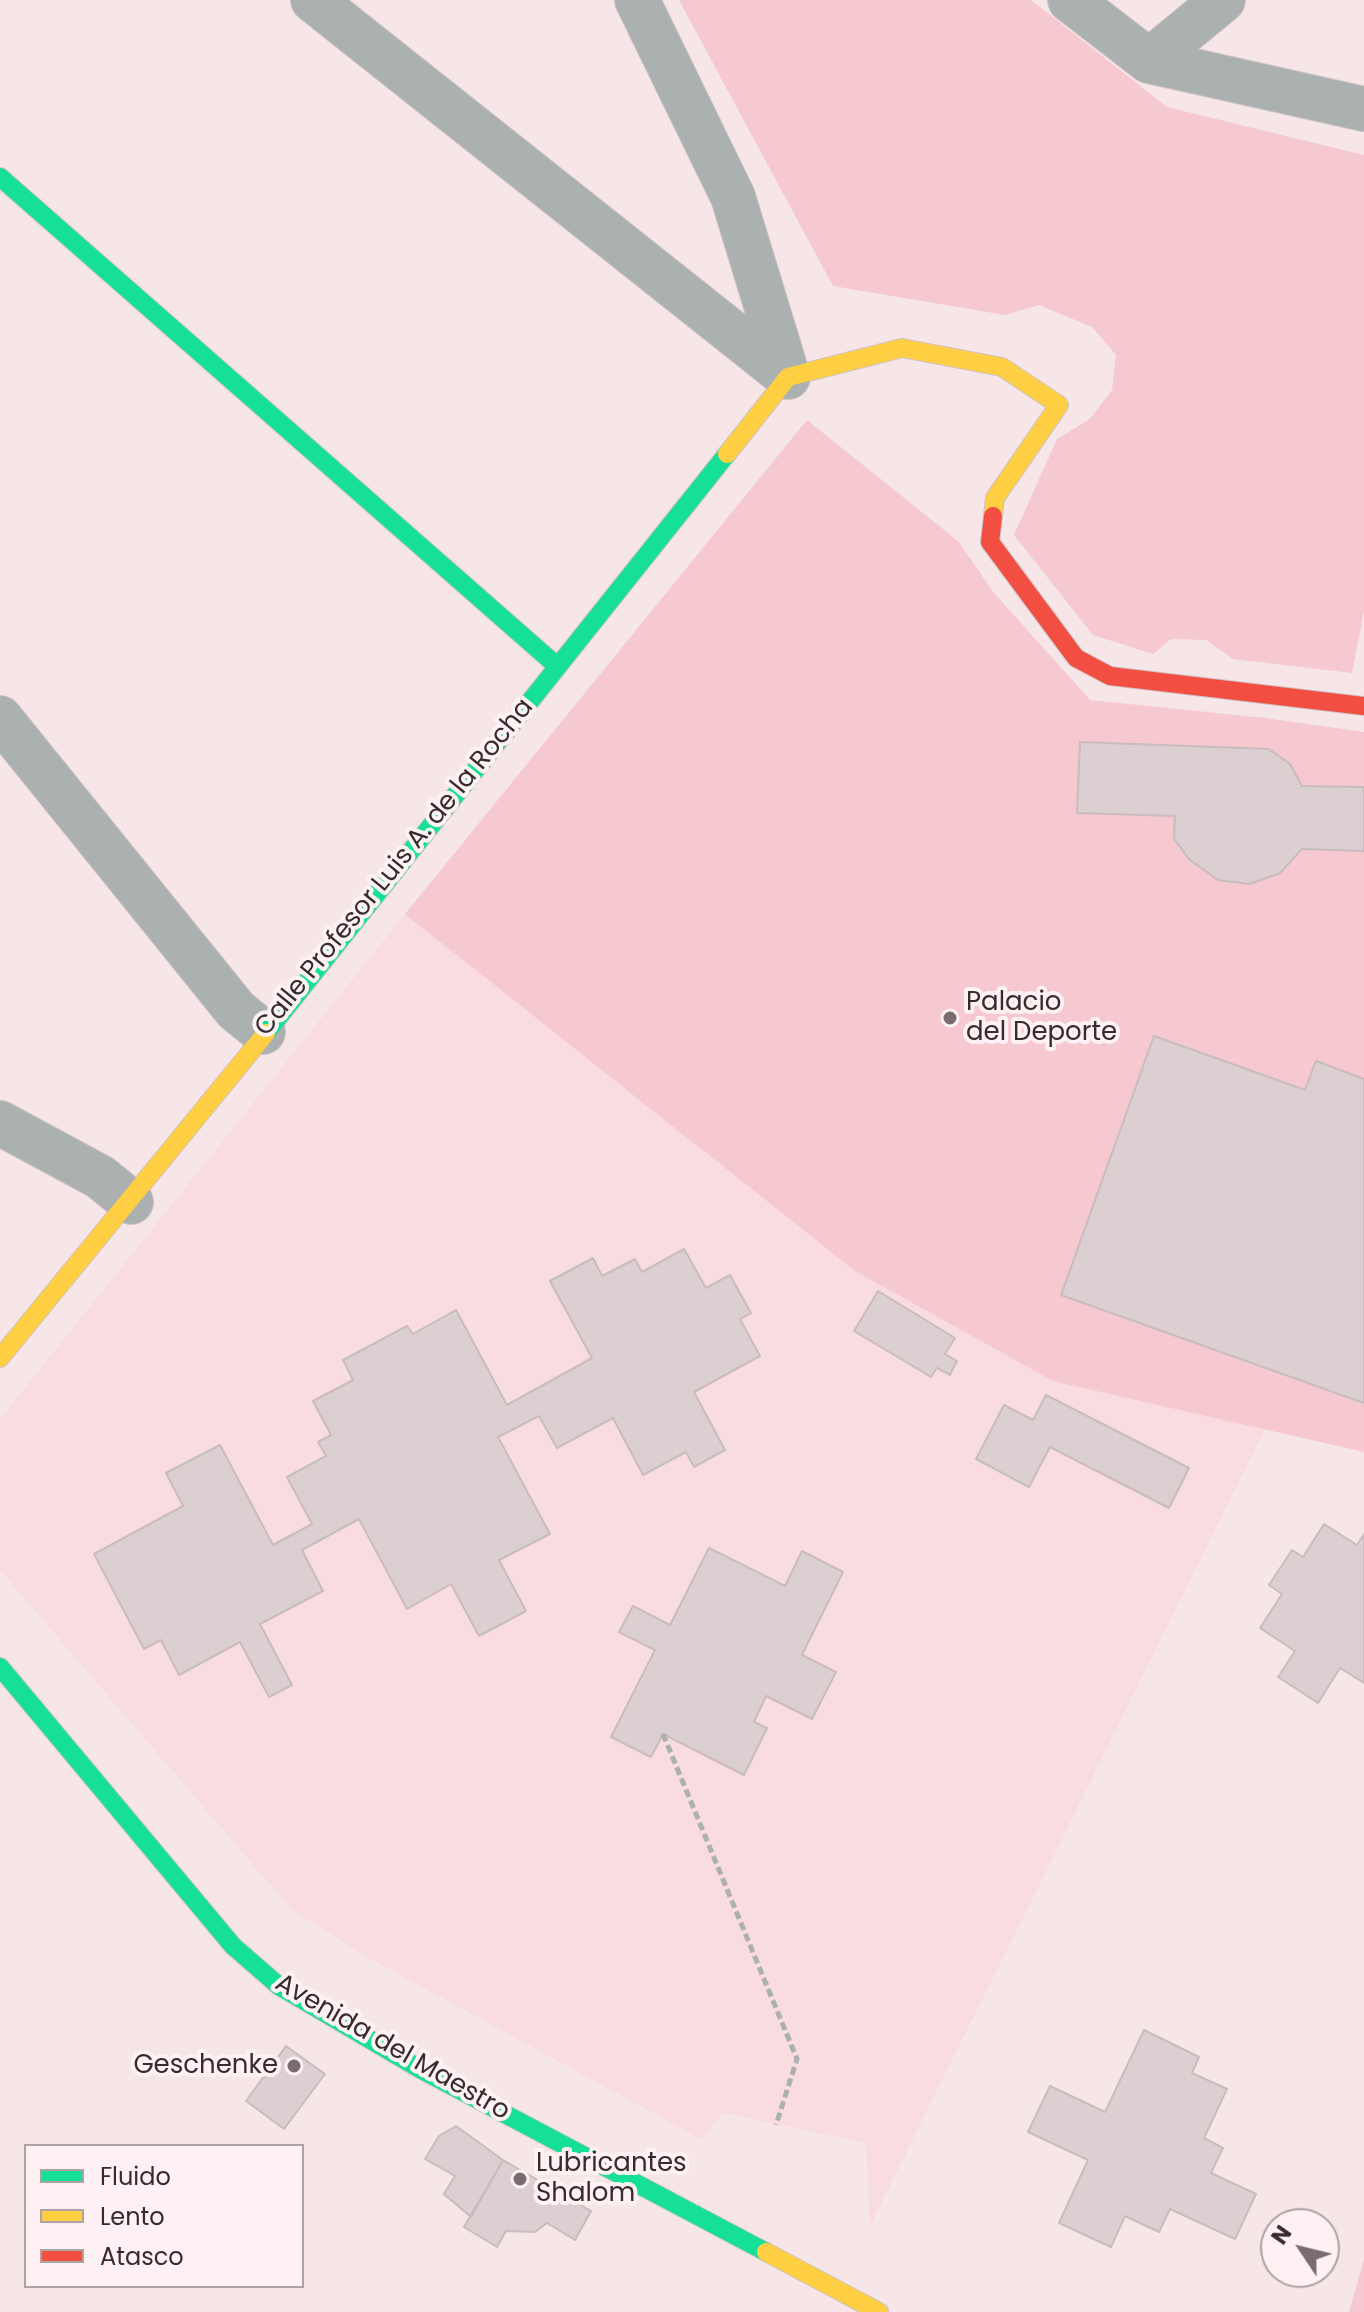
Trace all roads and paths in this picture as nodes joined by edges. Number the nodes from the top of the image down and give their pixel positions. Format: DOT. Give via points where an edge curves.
graph roads {
  1 [pos="313,0"];
  2 [pos="637,0"];
  3 [pos="1070,0"];
  4 [pos="1223,0"];
  5 [pos="1149,61"];
  6 [pos="1364,109"];
  7 [pos="0,177"];
  8 [pos="788,377"];
  9 [pos="557,666"];
  10 [pos="1364,706"];
  11 [pos="0,718"];
  12 [pos="263,1032"];
  13 [pos="0,1123"];
  14 [pos="131,1202"];
  15 [pos="0,1358"];
  16 [pos="0,1667"];
  17 [pos="663,1734"];
  18 [pos="776,2125"];
  19 [pos="879,2312"];
  1 -- 8 [label="street"];
  2 -- 8 [label="street" via="733,197"];
  3 -- 5 [label="street"];
  4 -- 5 [label="street"];
  5 -- 6 [label="street"];
  7 -- 9 [label="street"];
  8 -- 9 [label="street, Calle Profesor Luis A. de la Rocha"];
  8 -- 10 [label="street" via="902,348 1002,367 1059,405 995,498 990,542 1076,658 1110,676"];
  9 -- 12 [label="street, Calle Profesor Luis A. de la Rocha"];
  11 -- 12 [label="street" via="236,1010"];
  12 -- 14 [label="street, Calle Profesor Luis A. de la Rocha"];
  13 -- 14 [label="street" via="100,1177"];
  14 -- 15 [label="street, Calle Profesor Luis A. de la Rocha"];
  16 -- 19 [label="street, Avenida del Maestro" via="233,1946 279,1986 420,2069"];
  17 -- 18 [label="path" via="797,2059"];
}
